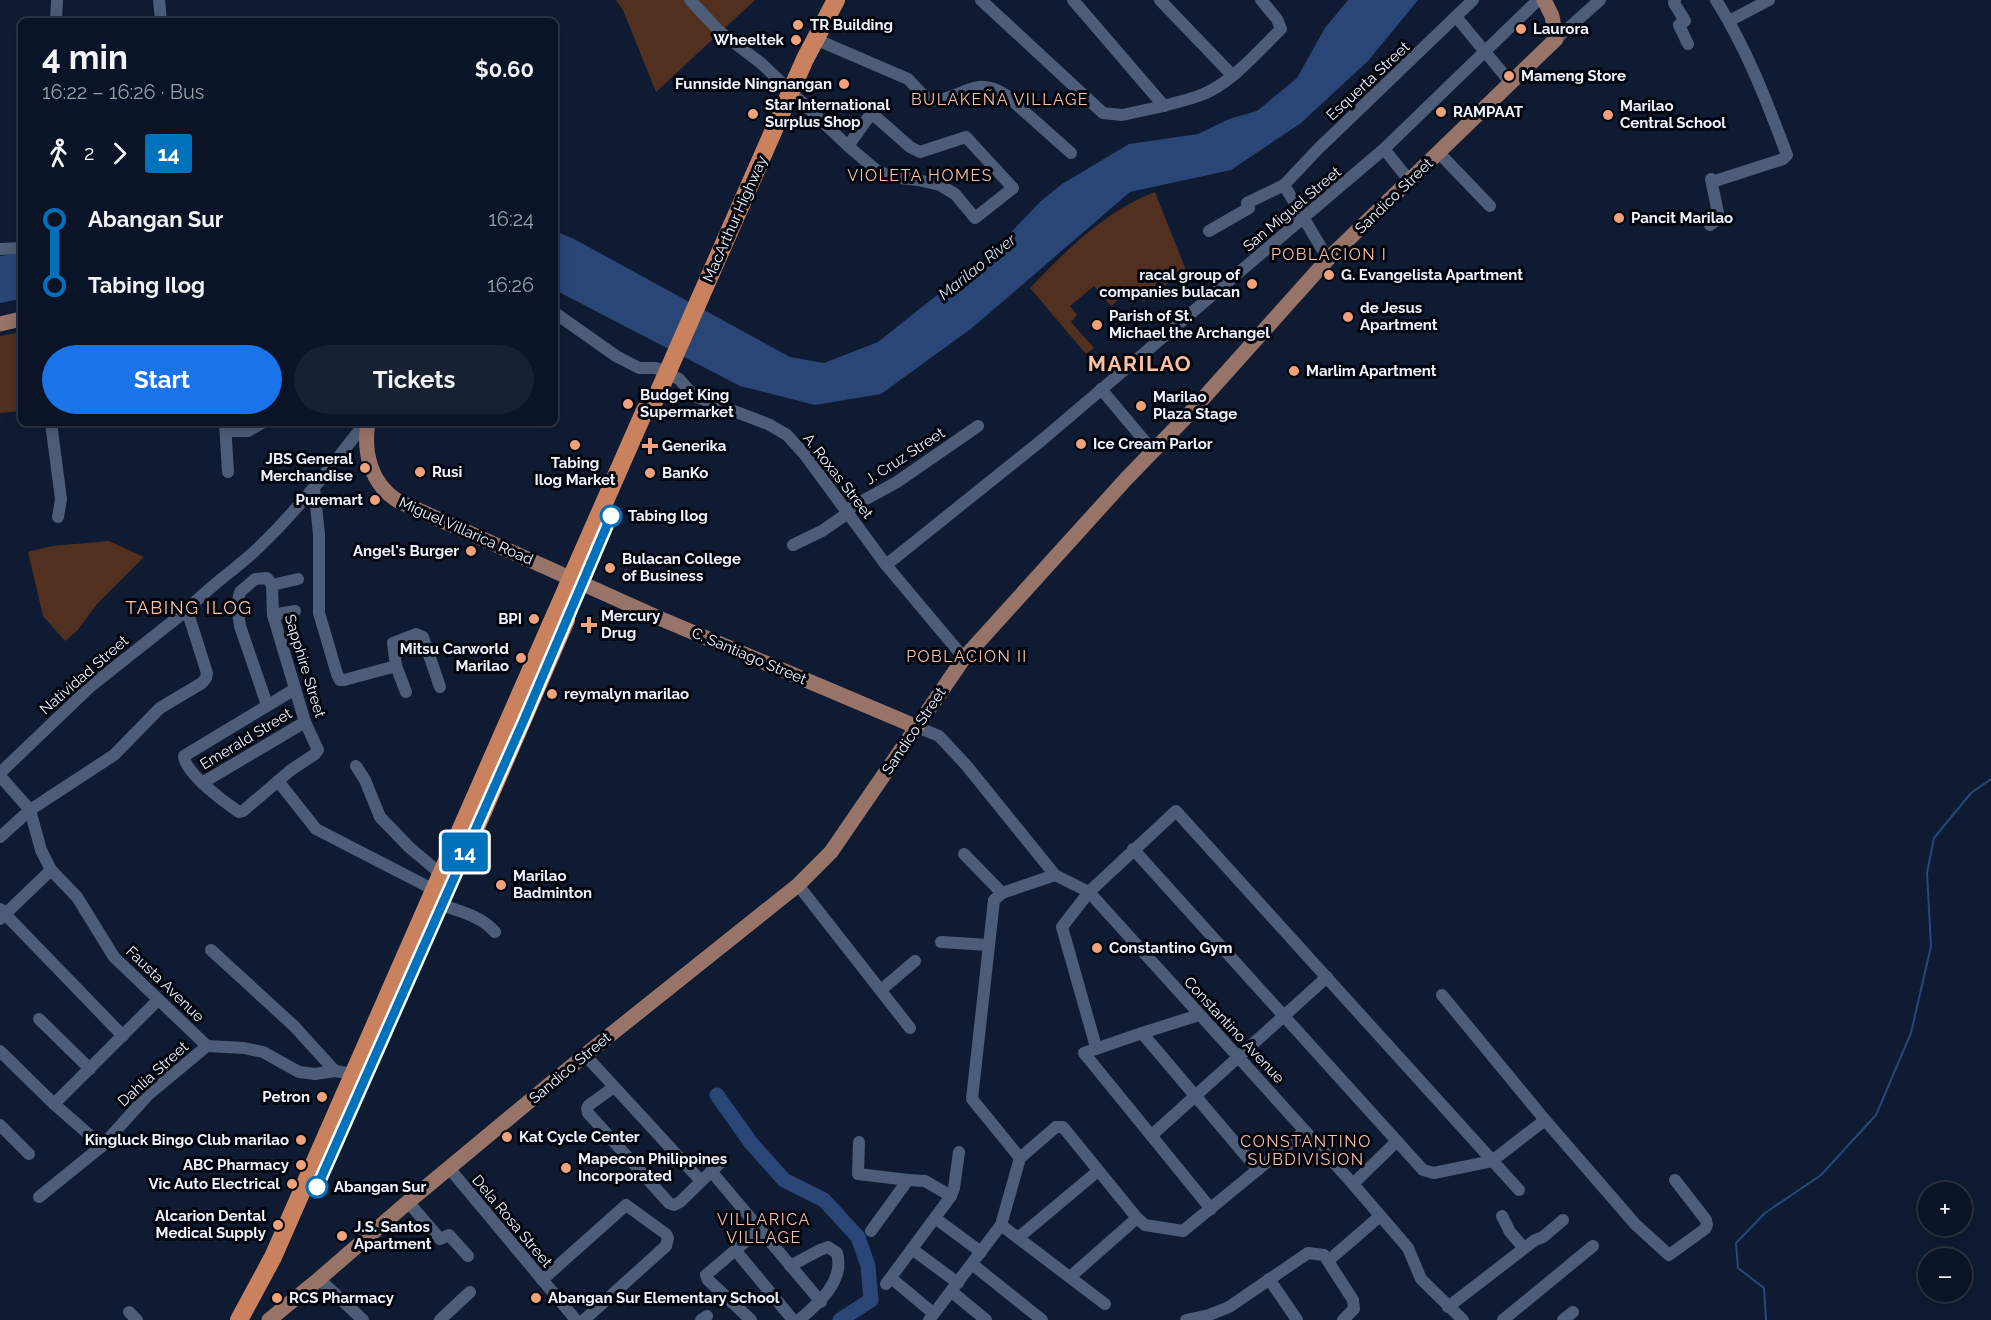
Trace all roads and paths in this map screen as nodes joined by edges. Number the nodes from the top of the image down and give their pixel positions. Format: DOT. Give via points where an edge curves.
graph roads {
  1 [pos="57,0"];
  2 [pos="159,0"];
  3 [pos="690,0"];
  4 [pos="836,0"];
  5 [pos="981,0"];
  6 [pos="1073,0"];
  7 [pos="1160,0"];
  8 [pos="1262,0"];
  9 [pos="1473,0"];
  10 [pos="1538,0"];
  11 [pos="1545,0"];
  12 [pos="1600,0"];
  13 [pos="1675,0"];
  14 [pos="1716,0"];
  15 [pos="1769,0"];
  16 [pos="56,18"];
  17 [pos="161,18"];
  18 [pos="1456,18"];
  19 [pos="1729,21"];
  20 [pos="814,39"];
  21 [pos="1556,39"];
  22 [pos="1688,44"];
  23 [pos="1485,51"];
  24 [pos="1232,75"];
  25 [pos="1511,83"];
  26 [pos="791,92"];
  27 [pos="1164,106"];
  28 [pos="848,146"];
  29 [pos="1384,150"];
  30 [pos="1071,153"];
  31 [pos="1439,153"];
  32 [pos="1409,180"];
  33 [pos="1284,185"];
  34 [pos="1490,206"];
  35 [pos="1303,219"];
  36 [pos="1710,225"];
  37 [pos="1209,231"];
  38 [pos="18,248"];
  39 [pos="0,249"];
  40 [pos="1328,259"];
  41 [pos="558,315"];
  42 [pos="18,320"];
  43 [pos="0,324"];
  44 [pos="1101,389"];
  45 [pos="51,426"];
  46 [pos="259,426"];
  47 [pos="365,426"];
  48 [pos="367,426"];
  49 [pos="978,426"];
  50 [pos="226,427"];
  51 [pos="1153,451"];
  52 [pos="228,472"];
  53 [pos="314,488"];
  54 [pos="847,512"];
  55 [pos="58,517"];
  56 [pos="793,545"];
  57 [pos="886,566"];
  58 [pos="298,579"];
  59 [pos="576,581"];
  60 [pos="272,585"];
  61 [pos="187,610"];
  62 [pos="295,611"];
  63 [pos="273,615"];
  64 [pos="964,658"];
  65 [pos="396,666"];
  66 [pos="440,687"];
  67 [pos="295,689"];
  68 [pos="406,692"];
  69 [pos="267,705"];
  70 [pos="305,722"];
  71 [pos="917,727"];
  72 [pos="356,766"];
  73 [pos="0,774"];
  74 [pos="278,781"];
  75 [pos="202,783"];
  76 [pos="30,810"];
  77 [pos="0,837"];
  78 [pos="1133,849"];
  79 [pos="964,854"];
  80 [pos="51,870"];
  81 [pos="1055,875"];
  82 [pos="798,885"];
  83 [pos="441,892"];
  84 [pos="1089,892"];
  85 [pos="1002,893"];
  86 [pos="2,914"];
  87 [pos="495,932"];
  88 [pos="941,942"];
  89 [pos="989,945"];
  90 [pos="211,950"];
  91 [pos="915,961"];
  92 [pos="1327,977"];
  93 [pos="881,990"];
  94 [pos="1443,995"];
  95 [pos="158,1000"];
  96 [pos="1199,1015"];
  97 [pos="1282,1015"];
  98 [pos="39,1019"];
  99 [pos="910,1028"];
  100 [pos="1142,1033"];
  101 [pos="123,1036"];
  102 [pos="207,1046"];
  103 [pos="1096,1047"];
  104 [pos="0,1051"];
  105 [pos="585,1054"];
  106 [pos="1238,1055"];
  107 [pos="90,1068"];
  108 [pos="335,1071"];
  109 [pos="359,1076"];
  110 [pos="614,1087"];
  111 [pos="1194,1097"];
  112 [pos="54,1104"];
  113 [pos="1545,1120"];
  114 [pos="0,1125"];
  115 [pos="1305,1131"];
  116 [pos="1152,1135"];
  117 [pos="1397,1141"];
  118 [pos="859,1142"];
  119 [pos="102,1146"];
  120 [pos="959,1152"];
  121 [pos="29,1154"];
  122 [pos="1020,1158"];
  123 [pos="1492,1161"];
  124 [pos="721,1162"];
  125 [pos="449,1168"];
  126 [pos="1258,1170"];
  127 [pos="711,1171"];
  128 [pos="1098,1171"];
  129 [pos="908,1180"];
  130 [pos="1675,1180"];
  131 [pos="701,1181"];
  132 [pos="1353,1184"];
  133 [pos="1518,1190"];
  134 [pos="951,1196"];
  135 [pos="39,1197"];
  136 [pos="408,1202"];
  137 [pos="1212,1209"];
  138 [pos="1378,1214"];
  139 [pos="1502,1216"];
  140 [pos="935,1218"];
  141 [pos="1137,1218"];
  142 [pos="1563,1220"];
  143 [pos="1001,1226"];
  144 [pos="759,1230"];
  145 [pos="871,1231"];
  146 [pos="1017,1238"];
  147 [pos="1593,1246"];
  148 [pos="1524,1248"];
  149 [pos="912,1249"];
  150 [pos="736,1251"];
  151 [pos="981,1252"];
  152 [pos="468,1256"];
  153 [pos="1326,1258"];
  154 [pos="972,1264"];
  155 [pos="790,1266"];
  156 [pos="1070,1277"];
  157 [pos="1269,1279"];
  158 [pos="319,1280"];
  159 [pos="542,1280"];
  160 [pos="955,1287"];
  161 [pos="470,1292"];
  162 [pos="821,1302"];
  163 [pos="1105,1304"];
  164 [pos="1448,1307"];
  165 [pos="931,1317"];
  166 [pos="239,1320"];
  167 [pos="253,1320"];
  168 [pos="269,1320"];
  169 [pos="363,1320"];
  170 [pos="440,1320"];
  171 [pos="576,1320"];
  172 [pos="584,1320"];
  173 [pos="752,1320"];
  174 [pos="793,1320"];
  175 [pos="799,1320"];
  176 [pos="986,1320"];
  177 [pos="1042,1320"];
  178 [pos="1186,1320"];
  179 [pos="1297,1320"];
  180 [pos="1343,1320"];
  181 [pos="1463,1320"];
  182 [pos="1503,1320"];
  1 -- 16 [label="street"];
  2 -- 17 [label="street"];
  3 -- 26 [label="street" via="719,31"];
  4 -- 20 [label="highway, MacArthur Highway"];
  5 -- 27 [label="street" via="1103,113 1122,115"];
  6 -- 27 [label="street"];
  7 -- 24 [label="street"];
  8 -- 24 [label="street" via="1281,29"];
  9 -- 18 [label="street, Esquerta Street"];
  10 -- 23 [label="street, San Miguel Street"];
  11 -- 21 [label="main road"];
  12 -- 21 [label="street"];
  13 -- 22 [label="street" via="1684,20 1679,26"];
  14 -- 19 [label="street"];
  15 -- 19 [label="street"];
  18 -- 23 [label="street"];
  18 -- 33 [label="street, Esquerta Street"];
  19 -- 36 [label="street" via="1761,85 1787,155 1712,180 1719,218"];
  20 -- 26 [label="highway, MacArthur Highway"];
  20 -- 30 [label="street" via="908,80 933,101 978,86 997,89"];
  21 -- 25 [label="main road, Sandico Street"];
  23 -- 25 [label="street"];
  23 -- 29 [label="street, San Miguel Street"];
  24 -- 27 [label="street" via="1201,95"];
  25 -- 31 [label="main road, Sandico Street"];
  26 -- 28 [label="street"];
  26 -- 59 [label="highway, MacArthur Highway" via="664,380 645,410"];
  28 -- 28 [label="street" via="872,116 920,152 966,137 1013,188 975,218 955,194 940,185 892,177 876,170"];
  29 -- 32 [label="street"];
  29 -- 35 [label="street, San Miguel Street"];
  31 -- 32 [label="main road, Sandico Street"];
  31 -- 34 [label="street"];
  32 -- 40 [label="main road, Sandico Street"];
  33 -- 35 [label="street"];
  33 -- 37 [label="street" via="1247,203 1249,208"];
  35 -- 40 [label="street"];
  35 -- 44 [label="street, San Miguel Street"];
  38 -- 39 [label="street"];
  40 -- 51 [label="main road, Sandico Street"];
  41 -- 54 [label="street, A. Roxas Street" via="616,356 639,368 656,368 680,379 694,396 787,435"];
  42 -- 43 [label="main road"];
  44 -- 51 [label="street"];
  44 -- 57 [label="street, San Miguel Street"];
  45 -- 55 [label="street" via="61,499"];
  46 -- 50 [label="street" via="248,431"];
  47 -- 53 [label="street, Natividad Street"];
  48 -- 59 [label="main road, Miguel Villarica Road" via="370,465 390,496"];
  49 -- 54 [label="street, J. Cruz Street"];
  50 -- 52 [label="street"];
  51 -- 64 [label="main road, Sandico Street"];
  53 -- 61 [label="street, Natividad Street" via="257,549"];
  53 -- 65 [label="street" via="319,534 319,613 340,680"];
  54 -- 56 [label="street, J. Cruz Street" via="822,531"];
  54 -- 57 [label="street, A. Roxas Street"];
  57 -- 64 [label="street, A. Roxas Street"];
  58 -- 60 [label="street"];
  59 -- 71 [label="main road, C. Santiago Street"];
  59 -- 83 [label="highway, MacArthur Highway"];
  60 -- 63 [label="street, Sapphire Street"];
  60 -- 69 [label="street" via="267,578 255,579 240,592 237,605 240,626"];
  61 -- 73 [label="street, Natividad Street" via="91,686"];
  61 -- 76 [label="street" via="207,673 202,683 160,708 114,754"];
  62 -- 63 [label="street"];
  63 -- 67 [label="street, Sapphire Street"];
  64 -- 71 [label="main road, Sandico Street"];
  65 -- 66 [label="street" via="393,643 420,634"];
  65 -- 68 [label="street"];
  67 -- 69 [label="street"];
  67 -- 70 [label="street, Sapphire Street"];
  69 -- 75 [label="street" via="184,756"];
  70 -- 74 [label="street, Sapphire Street" via="317,753"];
  70 -- 75 [label="street, Emerald Street"];
  71 -- 81 [label="street, Constantino Avenue" via="939,736"];
  71 -- 82 [label="main road, Sandico Street" via="831,852"];
  72 -- 83 [label="street" via="381,817 409,847"];
  73 -- 76 [label="street, Fausta Avenue"];
  74 -- 75 [label="street" via="238,812"];
  74 -- 83 [label="street" via="316,829"];
  76 -- 77 [label="street"];
  76 -- 80 [label="street, Fausta Avenue"];
  78 -- 84 [label="street"];
  78 -- 92 [label="street" via="1176,811"];
  78 -- 97 [label="street"];
  79 -- 85 [label="street"];
  80 -- 86 [label="street"];
  80 -- 95 [label="street, Fausta Avenue" via="77,897 114,957"];
  81 -- 84 [label="street, Constantino Avenue"];
  81 -- 85 [label="street"];
  82 -- 93 [label="street"];
  82 -- 105 [label="main road, Sandico Street"];
  83 -- 87 [label="street"];
  83 -- 109 [label="highway, MacArthur Highway"];
  84 -- 96 [label="street, Constantino Avenue"];
  84 -- 103 [label="street" via="1062,928"];
  85 -- 89 [label="street" via="994,900"];
  86 -- 101 [label="street"];
  88 -- 89 [label="street"];
  89 -- 122 [label="street" via="972,1099"];
  90 -- 108 [label="street" via="294,1026"];
  91 -- 93 [label="street"];
  92 -- 97 [label="street"];
  92 -- 123 [label="street"];
  93 -- 99 [label="street"];
  94 -- 113 [label="street"];
  95 -- 101 [label="street"];
  95 -- 102 [label="street, Fausta Avenue"];
  96 -- 100 [label="street"];
  96 -- 106 [label="street, Constantino Avenue"];
  97 -- 106 [label="street"];
  97 -- 117 [label="street"];
  98 -- 107 [label="street"];
  100 -- 103 [label="street"];
  100 -- 111 [label="street"];
  101 -- 107 [label="street"];
  102 -- 108 [label="street" via="264,1052 299,1072"];
  102 -- 119 [label="street, Dahlia Street" via="148,1095"];
  103 -- 116 [label="street" via="1084,1053"];
  104 -- 112 [label="street"];
  105 -- 110 [label="street"];
  105 -- 125 [label="main road, Sandico Street"];
  106 -- 111 [label="street"];
  106 -- 115 [label="street, Constantino Avenue"];
  107 -- 112 [label="street"];
  108 -- 109 [label="street"];
  109 -- 166 [label="highway, MacArthur Highway"];
  109 -- 167 [label="highway, MacArthur Highway" via="289,1252"];
  110 -- 131 [label="street"];
  110 -- 131 [label="street" via="589,1105 588,1113 669,1203 680,1202"];
  111 -- 116 [label="street"];
  111 -- 126 [label="street"];
  112 -- 119 [label="street"];
  113 -- 123 [label="street"];
  113 -- 130 [label="street" via="1635,1224 1669,1255 1707,1225"];
  114 -- 121 [label="street"];
  115 -- 126 [label="street"];
  115 -- 132 [label="street, Constantino Avenue"];
  116 -- 137 [label="street"];
  117 -- 123 [label="street" via="1428,1172"];
  117 -- 132 [label="street"];
  118 -- 129 [label="street" via="858,1174"];
  119 -- 135 [label="street, Dahlia Street"];
  120 -- 134 [label="street"];
  122 -- 128 [label="street" via="1061,1126"];
  122 -- 143 [label="street"];
  123 -- 133 [label="street"];
  124 -- 127 [label="street"];
  125 -- 136 [label="main road, Sandico Street"];
  125 -- 159 [label="street, Dela Rosa Street"];
  126 -- 137 [label="street"];
  127 -- 131 [label="street"];
  127 -- 144 [label="street"];
  128 -- 141 [label="street"];
  128 -- 146 [label="street"];
  129 -- 134 [label="street" via="926,1181"];
  129 -- 145 [label="street"];
  132 -- 138 [label="street, Constantino Avenue"];
  134 -- 140 [label="street"];
  136 -- 152 [label="street" via="440,1239 451,1236"];
  136 -- 158 [label="main road, Sandico Street"];
  137 -- 141 [label="street" via="1183,1231 1145,1225"];
  138 -- 153 [label="street"];
  138 -- 164 [label="street, Constantino Avenue" via="1408,1248 1421,1279"];
  139 -- 148 [label="street"];
  140 -- 149 [label="street"];
  140 -- 151 [label="street"];
  141 -- 156 [label="street"];
  142 -- 148 [label="street"];
  143 -- 146 [label="street"];
  143 -- 151 [label="street"];
  144 -- 150 [label="street"];
  144 -- 155 [label="street"];
  146 -- 156 [label="street"];
  147 -- 182 [label="street"];
  148 -- 164 [label="street"];
  149 -- 160 [label="street"];
  149 -- 165 [label="street" via="888,1281"];
  150 -- 173 [label="street" via="706,1277"];
  150 -- 174 [label="street"];
  151 -- 154 [label="street"];
  153 -- 157 [label="street" via="1308,1253"];
  153 -- 180 [label="street" via="1354,1304"];
  154 -- 160 [label="street"];
  154 -- 177 [label="street"];
  155 -- 162 [label="street"];
  155 -- 162 [label="street" via="828,1247 837,1253 837,1274"];
  156 -- 163 [label="street"];
  157 -- 178 [label="street" via="1229,1307"];
  157 -- 179 [label="street"];
  158 -- 168 [label="main road, Sandico Street"];
  158 -- 169 [label="street"];
  159 -- 171 [label="street, Dela Rosa Street"];
  159 -- 172 [label="street" via="626,1204 666,1234 666,1246"];
  160 -- 165 [label="street"];
  160 -- 176 [label="street"];
  161 -- 170 [label="street"];
  162 -- 175 [label="street"];
  164 -- 181 [label="street, Constantino Avenue"];
}
